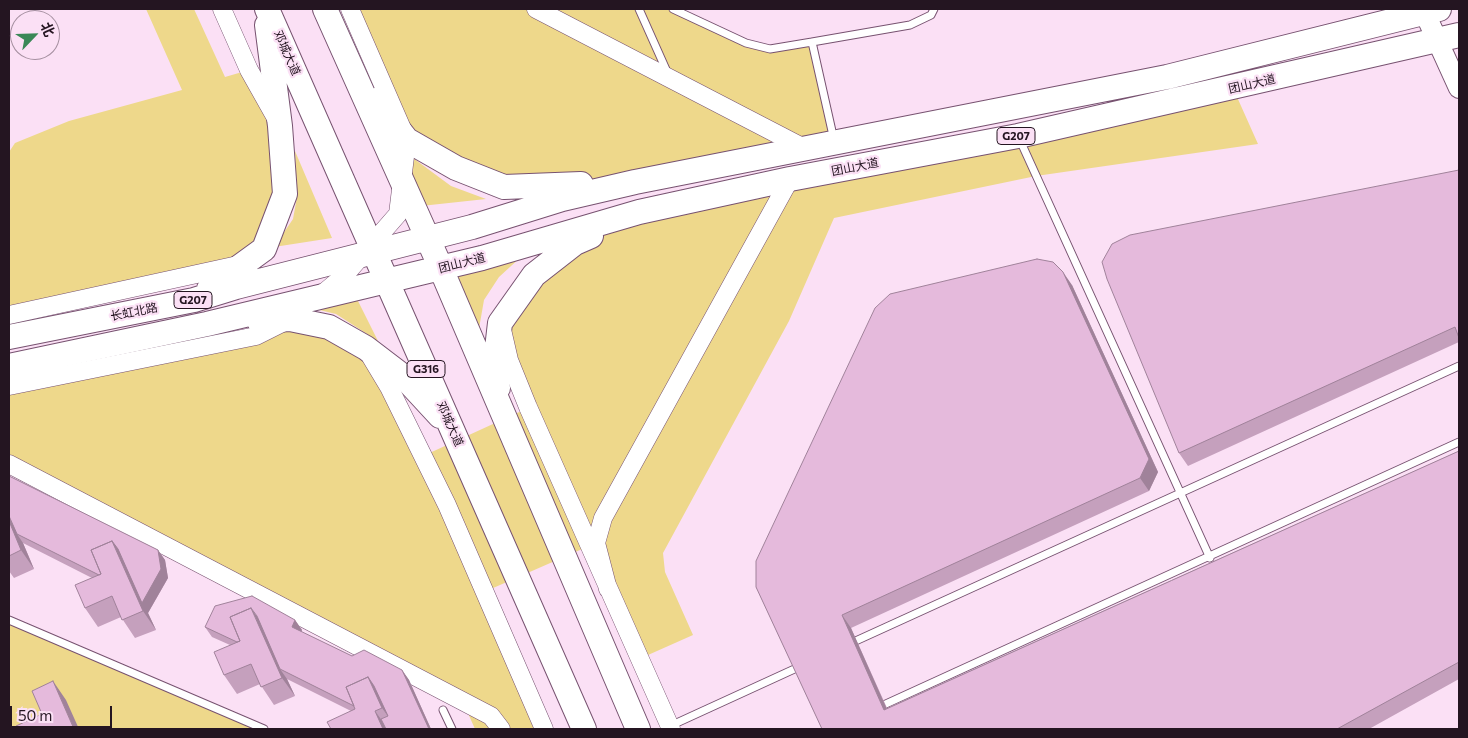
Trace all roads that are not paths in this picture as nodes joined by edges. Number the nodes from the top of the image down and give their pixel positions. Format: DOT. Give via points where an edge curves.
graph roads {
  1 [pos="222,9"];
  2 [pos="266,9"];
  3 [pos="325,9"];
  4 [pos="350,9"];
  5 [pos="536,9"];
  6 [pos="639,9"];
  7 [pos="673,9"];
  8 [pos="934,9"];
  9 [pos="1429,10"];
  10 [pos="1448,38"];
  11 [pos="812,42"];
  12 [pos="353,71"];
  13 [pos="671,79"];
  14 [pos="1459,88"];
  15 [pos="280,126"];
  16 [pos="1018,136"];
  17 [pos="406,140"];
  18 [pos="834,143"];
  19 [pos="804,148"];
  20 [pos="790,179"];
  21 [pos="634,182"];
  22 [pos="649,210"];
  23 [pos="427,239"];
  24 [pos="375,252"];
  25 [pos="244,264"];
  26 [pos="440,268"];
  27 [pos="387,281"];
  28 [pos="194,300"];
  29 [pos="9,315"];
  30 [pos="290,319"];
  31 [pos="500,323"];
  32 [pos="207,324"];
  33 [pos="9,337"];
  34 [pos="366,348"];
  35 [pos="9,366"];
  36 [pos="1459,366"];
  37 [pos="9,386"];
  38 [pos="502,412"];
  39 [pos="453,430"];
  40 [pos="1459,442"];
  41 [pos="9,464"];
  42 [pos="1180,493"];
  43 [pos="1210,558"];
  44 [pos="608,589"];
  45 [pos="9,620"];
  46 [pos="840,648"];
  47 [pos="813,661"];
  48 [pos="444,710"];
  49 [pos="866,713"];
  50 [pos="670,728"];
  51 [pos="264,729"];
  52 [pos="452,729"];
  53 [pos="501,729"];
  54 [pos="544,729"];
  55 [pos="584,729"];
  56 [pos="638,729"];
  1 -- 15 [label="street" via="249,70"];
  2 -- 15 [label="highway"];
  2 -- 24 [label="highway, 邓城大道 / G316"];
  3 -- 12 [label="highway"];
  4 -- 17 [label="street"];
  5 -- 13 [label="street"];
  6 -- 13 [label="lane"];
  7 -- 11 [label="lane" via="746,43 770,48"];
  8 -- 11 [label="lane" via="931,15 910,25"];
  9 -- 10 [label="main road"];
  9 -- 18 [label="highway, G207" via="1167,77"];
  10 -- 14 [label="main road"];
  10 -- 16 [label="highway, 团山大道 / G207"];
  11 -- 18 [label="lane"];
  12 -- 17 [label="highway"];
  12 -- 23 [label="highway"];
  13 -- 19 [label="street"];
  15 -- 25 [label="highway" via="285,194 264,250"];
  16 -- 20 [label="highway, 团山大道 / G207"];
  16 -- 42 [label="lane"];
  17 -- 21 [label="highway" via="456,168 504,187"];
  17 -- 30 [label="street" via="398,214 344,276"];
  18 -- 19 [label="highway, G207"];
  19 -- 21 [label="highway, G207"];
  20 -- 22 [label="highway, 团山大道 / G207"];
  20 -- 44 [label="street" via="603,518 596,543"];
  21 -- 23 [label="highway, G207" via="562,198"];
  22 -- 26 [label="highway, 团山大道 / G207"];
  22 -- 31 [label="highway" via="575,242 534,275"];
  23 -- 24 [label="highway, G207"];
  23 -- 26 [label="highway"];
  24 -- 27 [label="highway, 邓城大道 / G316"];
  24 -- 28 [label="highway, 长虹北路 / G207"];
  25 -- 28 [label="highway"];
  25 -- 29 [label="street"];
  26 -- 27 [label="highway, 团山大道 / G207"];
  26 -- 38 [label="highway"];
  27 -- 32 [label="highway, 团山大道 / G207"];
  27 -- 39 [label="highway, 邓城大道 / G316"];
  28 -- 33 [label="highway, 长虹北路 / G207"];
  30 -- 32 [label="highway"];
  30 -- 34 [label="highway" via="329,327"];
  30 -- 37 [label="street" via="256,336"];
  31 -- 38 [label="highway" via="495,366"];
  31 -- 44 [label="street" via="509,360"];
  32 -- 35 [label="highway, G207"];
  34 -- 39 [label="highway" via="404,377"];
  34 -- 54 [label="street" via="389,387 446,505"];
  36 -- 42 [label="lane"];
  38 -- 56 [label="highway"];
  39 -- 55 [label="highway, 邓城大道 / G316"];
  40 -- 43 [label="lane"];
  41 -- 53 [label="street" via="491,716"];
  42 -- 43 [label="lane"];
  42 -- 46 [label="lane"];
  43 -- 49 [label="lane"];
  44 -- 50 [label="street"];
  45 -- 51 [label="lane"];
  47 -- 50 [label="lane"];
  48 -- 52 [label="lane"];
}
